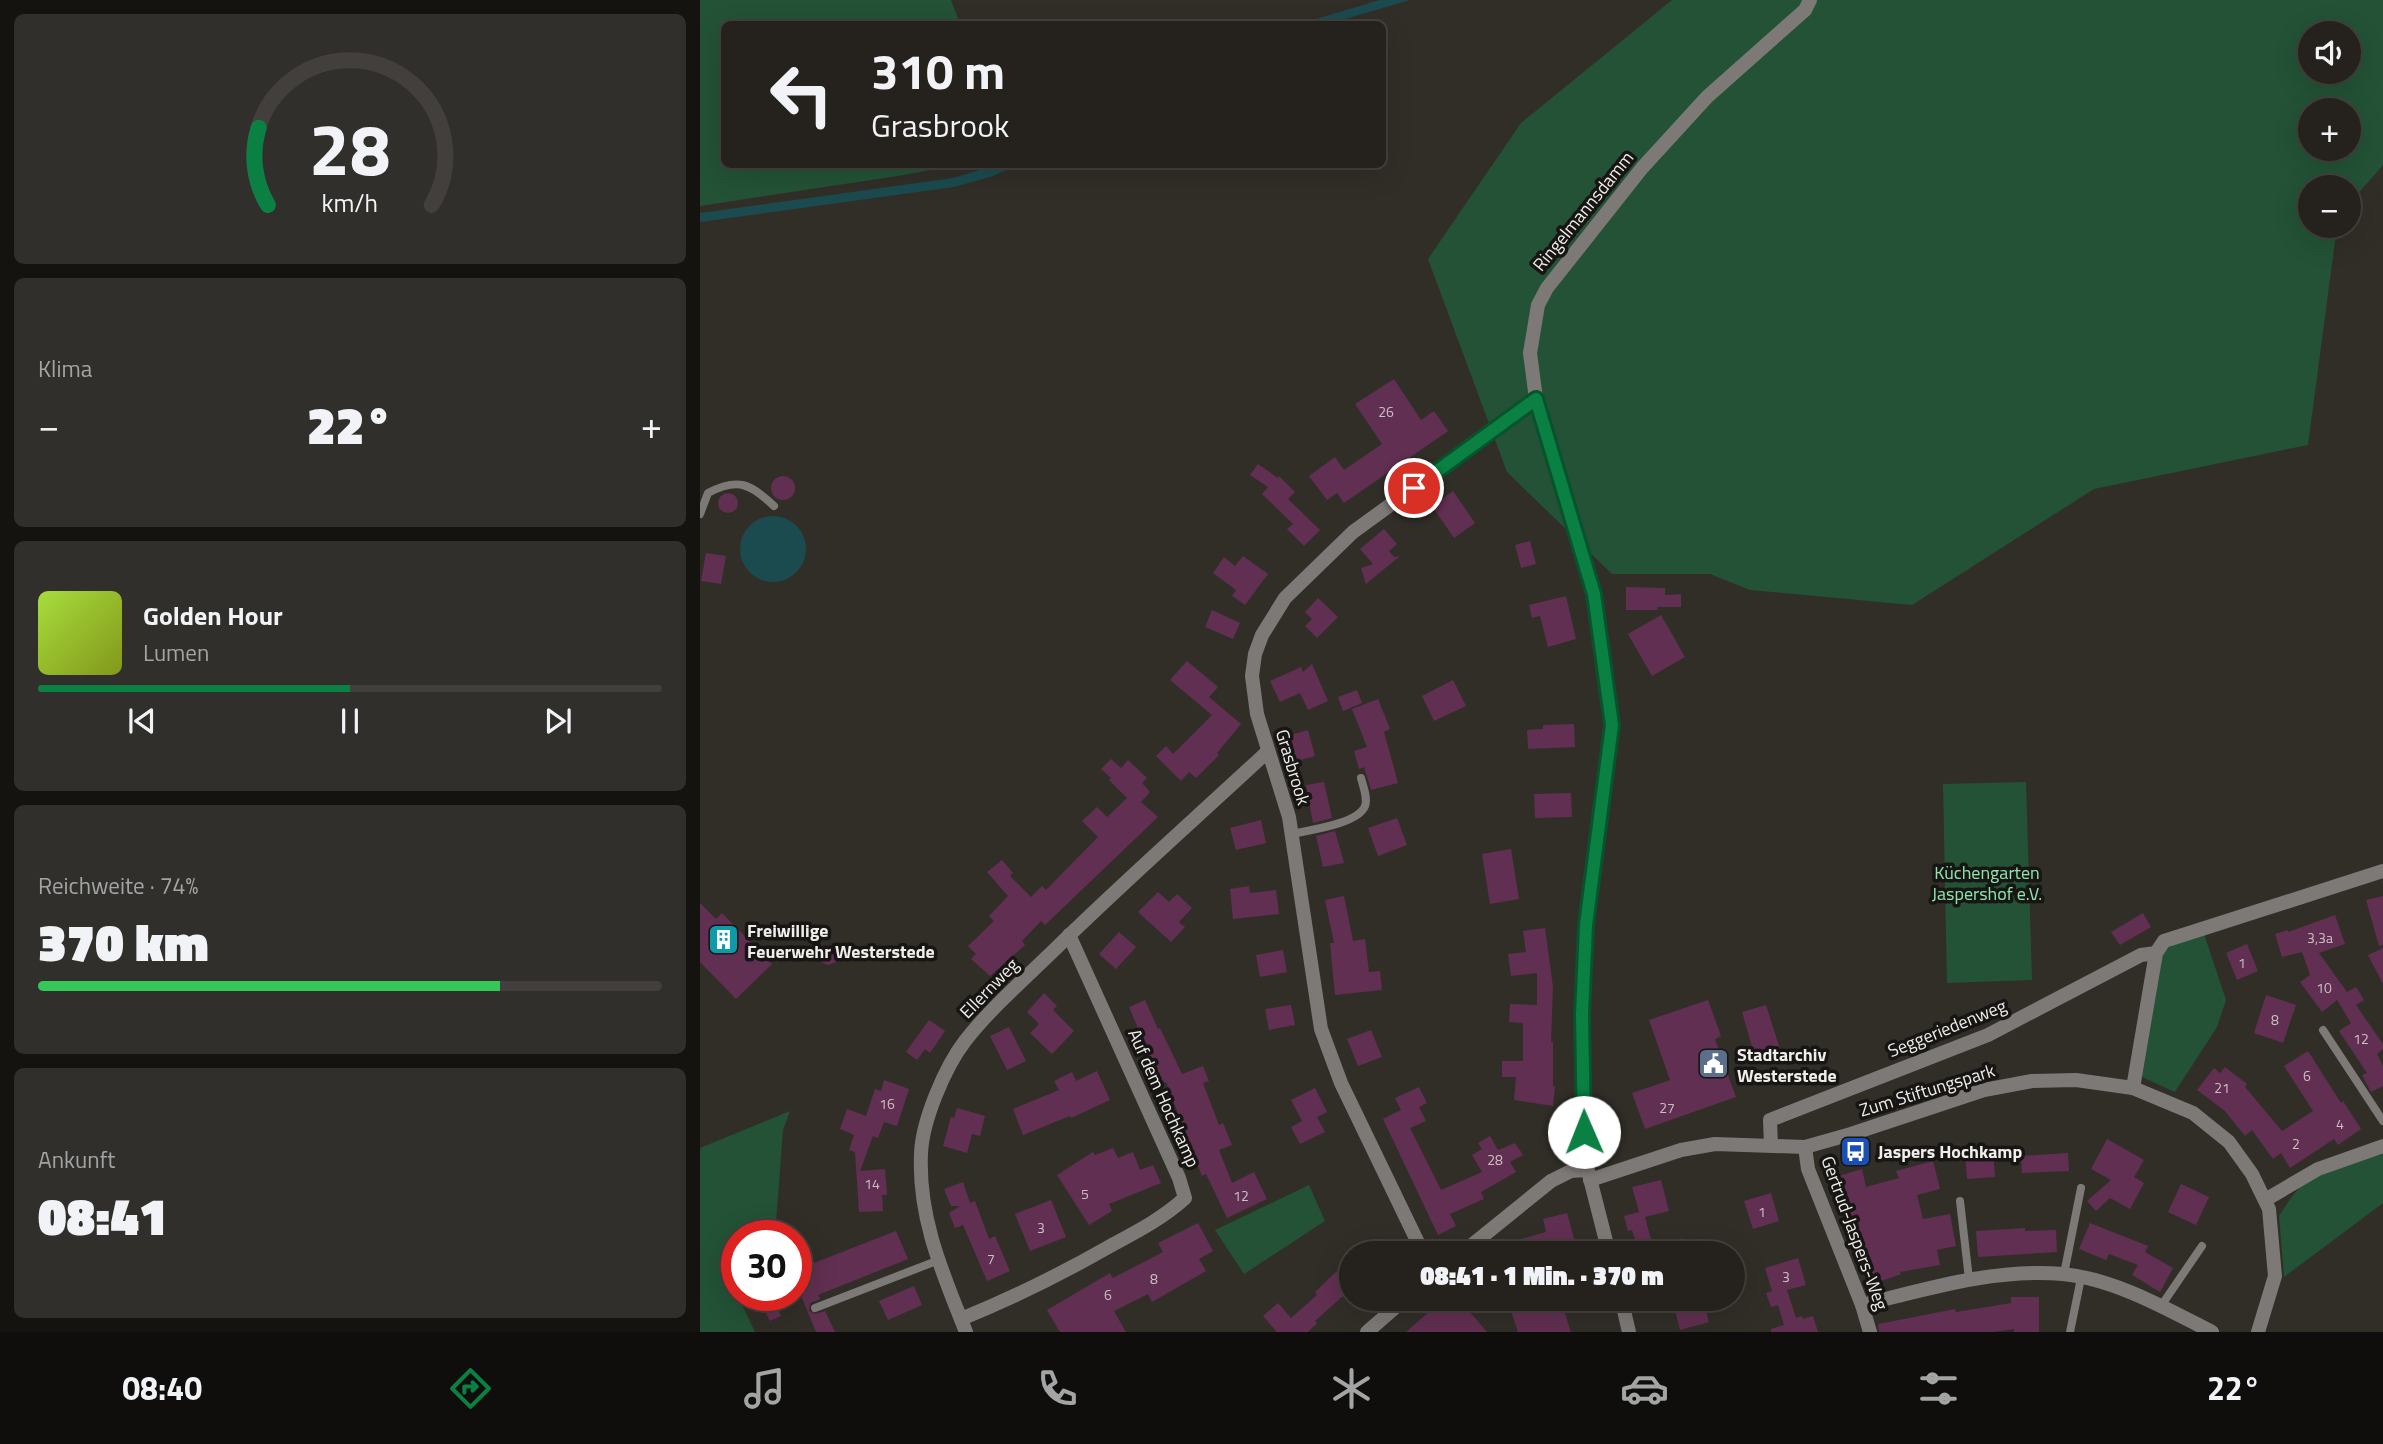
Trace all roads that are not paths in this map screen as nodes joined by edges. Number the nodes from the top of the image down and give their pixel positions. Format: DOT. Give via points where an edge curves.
graph roads {
  1 [pos="1810,0"];
  2 [pos="1536,399"];
  3 [pos="774,506"];
  4 [pos="700,514"];
  5 [pos="1267,752"];
  6 [pos="1362,778"];
  7 [pos="1292,834"];
  8 [pos="2383,871"];
  9 [pos="1069,935"];
  10 [pos="2156,953"];
  11 [pos="2323,1030"];
  12 [pos="2133,1088"];
  13 [pos="2383,1121"];
  14 [pos="1771,1145"];
  15 [pos="2383,1146"];
  16 [pos="1805,1147"];
  17 [pos="1589,1175"];
  18 [pos="2081,1188"];
  19 [pos="2265,1200"];
  20 [pos="1960,1201"];
  21 [pos="1417,1241"];
  22 [pos="1477,1241"];
  23 [pos="1606,1241"];
  24 [pos="2203,1246"];
  25 [pos="939,1260"];
  26 [pos="2064,1274"];
  27 [pos="2081,1278"];
  28 [pos="1969,1279"];
  29 [pos="1862,1304"];
  30 [pos="2161,1306"];
  31 [pos="815,1308"];
  32 [pos="1391,1311"];
  33 [pos="1623,1311"];
  34 [pos="963,1325"];
  35 [pos="1367,1332"];
  36 [pos="1629,1332"];
  37 [pos="1870,1332"];
  38 [pos="2070,1332"];
  39 [pos="2213,1332"];
  40 [pos="2258,1332"];
  1 -- 2 [label="street, Ringelmannsdamm" via="1805,10 1707,97 1642,168 1547,288 1538,305 1530,353"];
  2 -- 5 [label="street, Grasbrook" via="1353,532 1285,598 1262,635 1252,676"];
  2 -- 17 [label="street, Ringelmannsdamm" via="1594,594 1612,725 1586,925 1582,1015 1584,1155"];
  3 -- 4 [label="lane" via="760,492 740,483 708,492"];
  5 -- 7 [label="street, Grasbrook"];
  5 -- 9 [label="street, Ellernweg"];
  6 -- 7 [label="lane" via="1366,798 1358,815"];
  7 -- 21 [label="street, Grasbrook" via="1321,1029 1346,1094"];
  8 -- 10 [label="street, Seggeriedenweg" via="2183,934 2164,941"];
  9 -- 25 [label="street, Ellernweg" via="989,1014 943,1075 921,1151 921,1196"];
  9 -- 34 [label="street, Auf dem Hochkamp" via="1185,1198 1169,1213"];
  10 -- 12 [label="street"];
  10 -- 14 [label="street, Seggeriedenweg" via="2141,955 1988,1035 1770,1120"];
  11 -- 13 [label="lane"];
  12 -- 16 [label="street, Zum Stiftungspark" via="2076,1080 2032,1081 1984,1090"];
  12 -- 19 [label="street, Zum Stiftungspark" via="2193,1113 2229,1142"];
  14 -- 16 [label="street, Zum Stiftungspark"];
  14 -- 17 [label="street, Zum Stiftungspark" via="1715,1144"];
  15 -- 19 [label="street" via="2318,1169"];
  16 -- 29 [label="street, Gertrud-Jaspers-Weg" via="1808,1169"];
  17 -- 22 [label="street, Zum Stiftungspark" via="1571,1171 1551,1181"];
  17 -- 23 [label="street, Ringelmannsdamm"];
  18 -- 26 [label="lane"];
  19 -- 40 [label="street, Zum Stiftungspark" via="2275,1276"];
  20 -- 28 [label="lane"];
  24 -- 30 [label="lane"];
  25 -- 31 [label="lane"];
  25 -- 34 [label="street, Ellernweg"];
  26 -- 27 [label="street"];
  26 -- 28 [label="street"];
  27 -- 30 [label="street"];
  27 -- 38 [label="lane"];
  28 -- 29 [label="street"];
  29 -- 37 [label="street, Gertrud-Jaspers-Weg"];
  30 -- 39 [label="street"];
  32 -- 35 [label="street"];
  33 -- 36 [label="street"];
}
